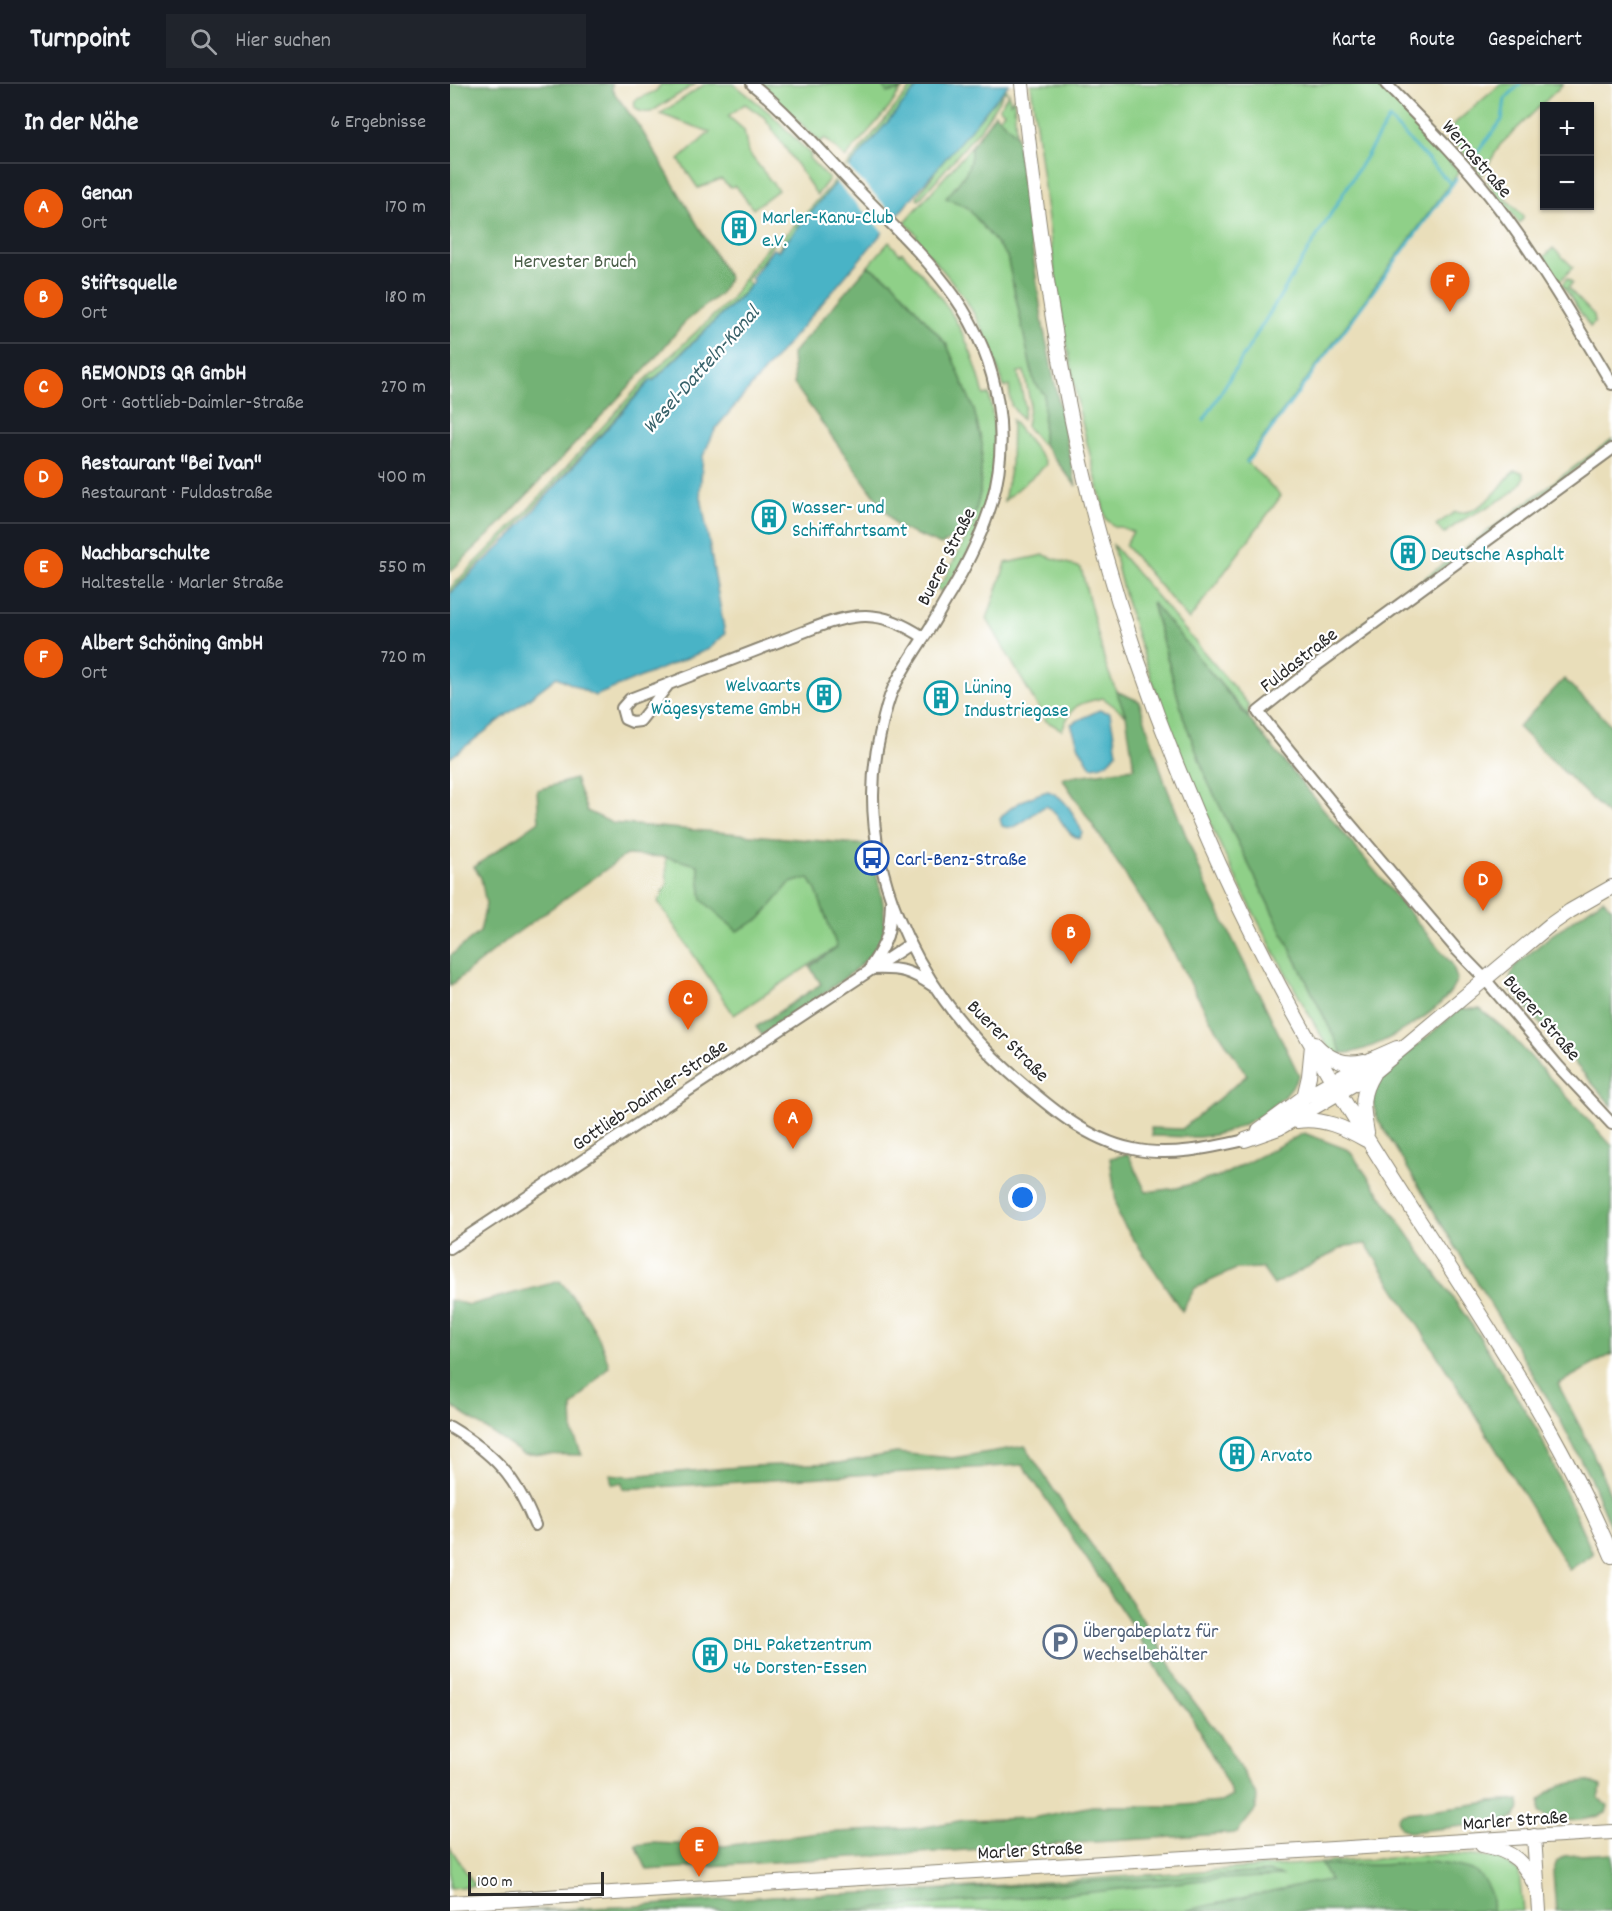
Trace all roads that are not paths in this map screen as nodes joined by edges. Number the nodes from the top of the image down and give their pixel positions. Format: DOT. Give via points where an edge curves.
graph roads {
  1 [pos="752,84"];
  2 [pos="1386,84"];
  3 [pos="1022,86"];
  4 [pos="1612,384"];
  5 [pos="1612,449"];
  6 [pos="923,637"];
  7 [pos="668,685"];
  8 [pos="1612,887"];
  9 [pos="891,899"];
  10 [pos="910,944"];
  11 [pos="868,970"];
  12 [pos="1484,978"];
  13 [pos="935,988"];
  14 [pos="1304,1030"];
  15 [pos="1312,1045"];
  16 [pos="1373,1065"];
  17 [pos="1335,1087"];
  18 [pos="1304,1097"];
  19 [pos="1289,1122"];
  20 [pos="1612,1124"];
  21 [pos="1245,1140"];
  22 [pos="1368,1141"];
  23 [pos="450,1248"];
  24 [pos="450,1427"];
  25 [pos="535,1525"];
  26 [pos="1612,1556"];
  27 [pos="1612,1832"];
  28 [pos="1534,1836"];
  29 [pos="1465,1842"];
  30 [pos="1538,1892"];
  31 [pos="450,1903"];
  32 [pos="1539,1911"];
  1 -- 6 [label="street, Buerer Straße" via="775,103 945,283 971,321 989,366 1001,429 996,491 970,560"];
  2 -- 4 [label="street, Werrastraße" via="1488,193"];
  3 -- 14 [label="main road" via="1048,290 1102,546 1144,682 1189,797"];
  5 -- 12 [label="street, Fuldastraße" via="1258,712"];
  6 -- 7 [label="street, Buerer Straße" via="888,619 845,618"];
  6 -- 9 [label="street, Buerer Straße" via="891,694 875,759 876,841"];
  8 -- 12 [label="main road" via="1566,913"];
  9 -- 10 [label="street, Buerer Straße"];
  9 -- 11 [label="street, Gottlieb-Daimler-Straße" via="889,932"];
  10 -- 11 [label="street, Gottlieb-Daimler-Straße"];
  10 -- 13 [label="street, Buerer Straße"];
  11 -- 13 [label="street" via="906,970"];
  11 -- 23 [label="street, Gottlieb-Daimler-Straße"];
  12 -- 16 [label="main road, Buerer Straße" via="1412,1041"];
  12 -- 20 [label="street, Buerer Straße"];
  13 -- 21 [label="street, Buerer Straße" via="994,1058 1086,1131 1122,1146 1153,1151 1202,1149"];
  14 -- 15 [label="main road"];
  14 -- 16 [label="main road" via="1324,1054 1336,1061"];
  15 -- 17 [label="main road"];
  15 -- 18 [label="main road"];
  16 -- 17 [label="main road, Buerer Straße"];
  16 -- 22 [label="main road" via="1362,1100"];
  17 -- 18 [label="main road"];
  17 -- 19 [label="main road"];
  17 -- 22 [label="main road"];
  18 -- 21 [label="main road"];
  19 -- 21 [label="main road"];
  19 -- 22 [label="main road" via="1316,1119"];
  22 -- 26 [label="main road" via="1544,1418 1581,1485"];
  24 -- 25 [label="street" via="486,1451 507,1473 525,1500"];
  27 -- 28 [label="main road, Marler Straße"];
  28 -- 29 [label="main road, Marler Straße"];
  28 -- 30 [label="main road"];
  29 -- 30 [label="main road" via="1510,1852 1530,1875"];
  29 -- 31 [label="main road, Marler Straße"];
  30 -- 32 [label="main road"];
}
